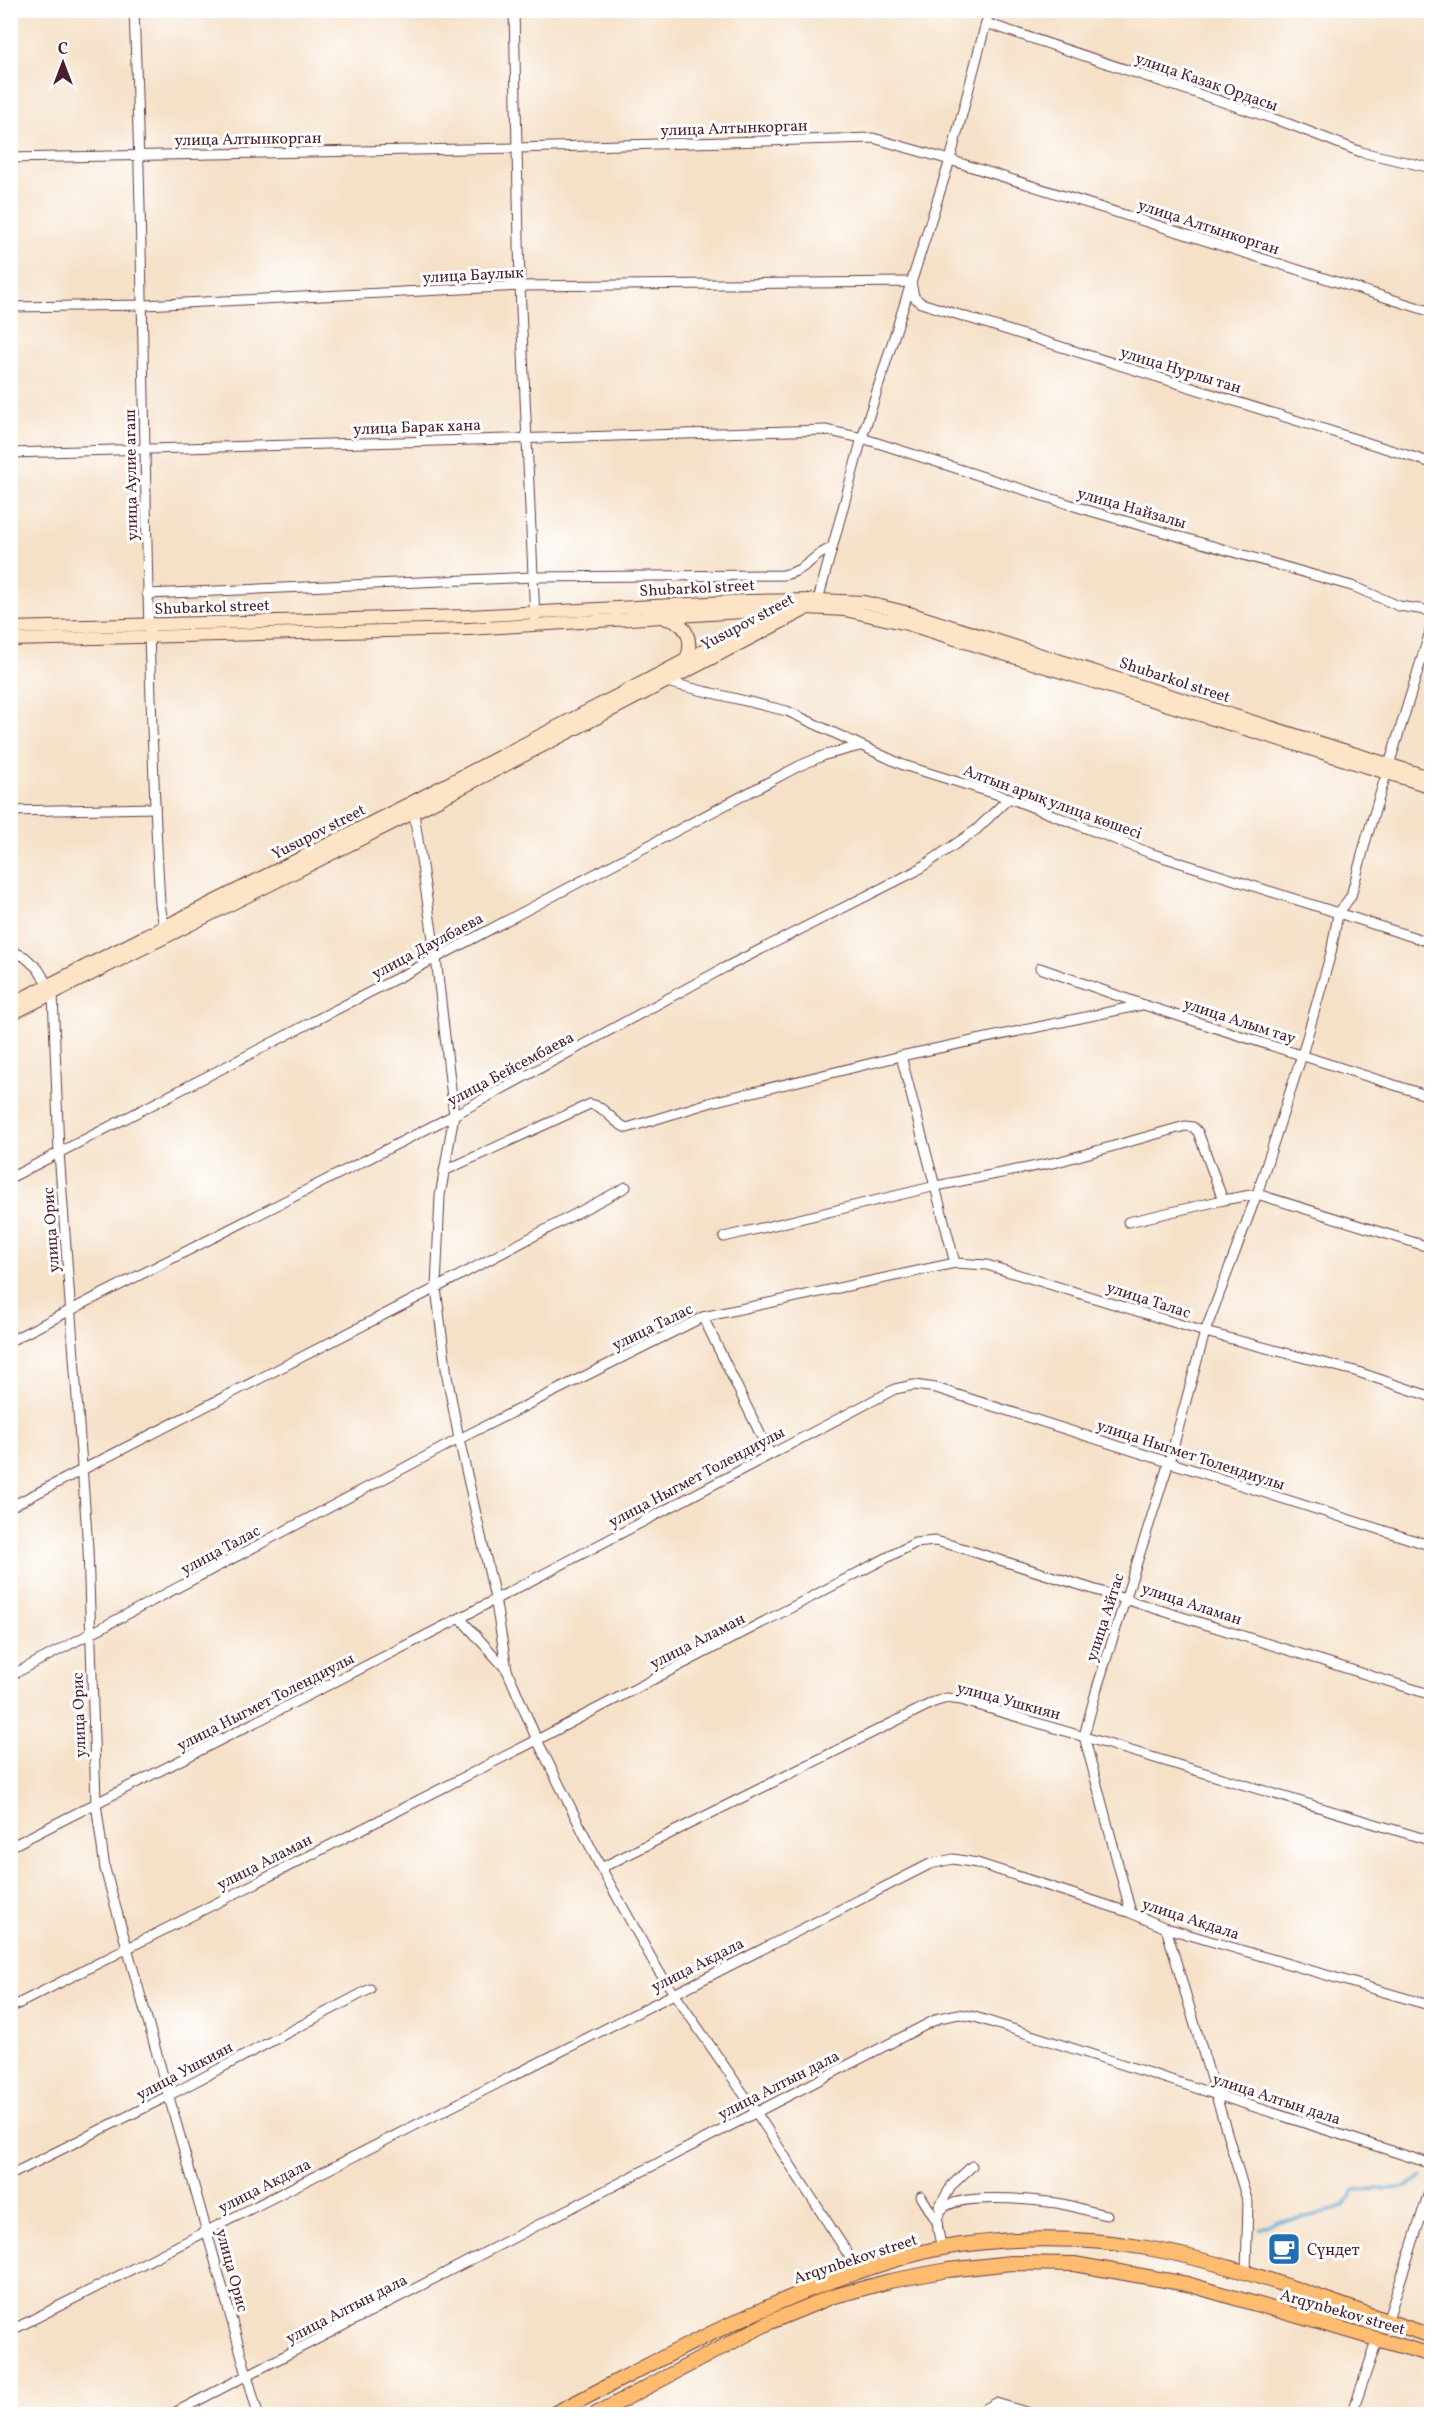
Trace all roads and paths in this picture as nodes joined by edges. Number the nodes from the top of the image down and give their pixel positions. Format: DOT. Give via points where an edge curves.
graph roads {
  1 [pos="134,10"];
  2 [pos="514,10"];
  3 [pos="990,10"];
  4 [pos="986,23"];
  5 [pos="517,148"];
  6 [pos="140,155"];
  7 [pos="10,158"];
  8 [pos="950,160"];
  9 [pos="1431,168"];
  10 [pos="911,282"];
  11 [pos="520,286"];
  12 [pos="144,305"];
  13 [pos="10,307"];
  14 [pos="1431,312"];
  15 [pos="825,430"];
  16 [pos="526,438"];
  17 [pos="862,438"];
  18 [pos="144,450"];
  19 [pos="10,453"];
  20 [pos="1431,463"];
  21 [pos="832,548"];
  22 [pos="533,577"];
  23 [pos="147,594"];
  24 [pos="818,600"];
  25 [pos="807,608"];
  26 [pos="1431,611"];
  27 [pos="653,617"];
  28 [pos="535,618"];
  29 [pos="1431,625"];
  30 [pos="10,628"];
  31 [pos="148,630"];
  32 [pos="10,640"];
  33 [pos="686,659"];
  34 [pos="666,682"];
  35 [pos="860,746"];
  36 [pos="1387,769"];
  37 [pos="1431,778"];
  38 [pos="1431,787"];
  39 [pos="1009,798"];
  40 [pos="413,807"];
  41 [pos="155,808"];
  42 [pos="10,811"];
  43 [pos="1338,914"];
  44 [pos="167,931"];
  45 [pos="1431,943"];
  46 [pos="10,950"];
  47 [pos="436,958"];
  48 [pos="1040,968"];
  49 [pos="51,989"];
  50 [pos="10,1004"];
  51 [pos="1144,1005"];
  52 [pos="10,1015"];
  53 [pos="1302,1055"];
  54 [pos="900,1056"];
  55 [pos="1431,1097"];
  56 [pos="454,1115"];
  57 [pos="59,1152"];
  58 [pos="444,1171"];
  59 [pos="10,1178"];
  60 [pos="936,1186"];
  61 [pos="626,1187"];
  62 [pos="1257,1194"];
  63 [pos="1223,1200"];
  64 [pos="1128,1222"];
  65 [pos="724,1237"];
  66 [pos="1431,1248"];
  67 [pos="955,1263"];
  68 [pos="436,1288"];
  69 [pos="71,1310"];
  70 [pos="703,1317"];
  71 [pos="1205,1332"];
  72 [pos="10,1341"];
  73 [pos="1431,1397"];
  74 [pos="459,1440"];
  75 [pos="770,1454"];
  76 [pos="1169,1462"];
  77 [pos="82,1470"];
  78 [pos="10,1507"];
  79 [pos="1431,1546"];
  80 [pos="495,1598"];
  81 [pos="1126,1598"];
  82 [pos="460,1618"];
  83 [pos="91,1635"];
  84 [pos="507,1670"];
  85 [pos="10,1676"];
  86 [pos="1431,1695"];
  87 [pos="1084,1736"];
  88 [pos="537,1740"];
  89 [pos="96,1803"];
  90 [pos="1431,1841"];
  91 [pos="10,1847"];
  92 [pos="602,1868"];
  93 [pos="1131,1913"];
  94 [pos="1166,1928"];
  95 [pos="128,1947"];
  96 [pos="370,1989"];
  97 [pos="673,1993"];
  98 [pos="1431,2006"];
  99 [pos="10,2008"];
  100 [pos="1216,2093"];
  101 [pos="168,2097"];
  102 [pos="756,2112"];
  103 [pos="1431,2164"];
  104 [pos="972,2166"];
  105 [pos="10,2175"];
  106 [pos="1431,2182"];
  107 [pos="921,2196"];
  108 [pos="939,2212"];
  109 [pos="1107,2215"];
  110 [pos="937,2222"];
  111 [pos="208,2231"];
  112 [pos="942,2248"];
  113 [pos="859,2271"];
  114 [pos="1246,2272"];
  115 [pos="783,2300"];
  116 [pos="790,2314"];
  117 [pos="1388,2322"];
  118 [pos="10,2331"];
  119 [pos="1431,2336"];
  120 [pos="1378,2338"];
  121 [pos="1431,2355"];
  122 [pos="247,2376"];
  123 [pos="172,2415"];
  124 [pos="258,2415"];
  125 [pos="553,2415"];
  126 [pos="596,2415"];
  127 [pos="976,2415"];
  128 [pos="1033,2415"];
  129 [pos="1352,2415"];
  1 -- 6 [label="street, улица Аулие агаш"];
  2 -- 5 [label="street"];
  3 -- 4 [label="street"];
  4 -- 8 [label="street"];
  4 -- 9 [label="street, улица Казак Ордасы" via="1289,124 1361,152"];
  5 -- 6 [label="street, улица Алтынкорган"];
  5 -- 8 [label="street, улица Алтынкорган" via="873,138"];
  5 -- 11 [label="street"];
  6 -- 7 [label="street, улица Алтынкорган"];
  6 -- 12 [label="street, улица Аулие агаш"];
  8 -- 10 [label="street"];
  8 -- 14 [label="street, улица Алтынкорган"];
  10 -- 11 [label="street, улица Баулык"];
  10 -- 17 [label="street"];
  10 -- 20 [label="street, улица Нурлы тан" via="914,297 921,303"];
  11 -- 12 [label="street, улица Баулык"];
  11 -- 16 [label="street"];
  12 -- 13 [label="street, улица Баулык"];
  12 -- 18 [label="street, улица Аулие агаш"];
  15 -- 16 [label="street, улица Барак хана"];
  15 -- 17 [label="street, улица Найзалы"];
  16 -- 18 [label="street, улица Барак хана"];
  16 -- 22 [label="street"];
  17 -- 21 [label="street"];
  17 -- 26 [label="street, улица Найзалы" via="1087,510 1355,587 1399,606"];
  18 -- 19 [label="street, улица Барак хана"];
  18 -- 23 [label="street, улица Аулие агаш"];
  21 -- 22 [label="street" via="796,573 783,575"];
  21 -- 24 [label="street"];
  22 -- 23 [label="street"];
  22 -- 28 [label="street"];
  23 -- 31 [label="street, улица Аулие агаш"];
  24 -- 25 [label="street"];
  24 -- 28 [label="street, Shubarkol street" via="746,601"];
  24 -- 36 [label="street, Shubarkol street" via="864,602 909,613"];
  25 -- 27 [label="street, Shubarkol street"];
  25 -- 33 [label="street, Yusupov street" via="753,625"];
  25 -- 34 [label="street, Yusupov street"];
  25 -- 36 [label="street, Shubarkol street" via="845,610 907,624"];
  27 -- 28 [label="street, Shubarkol street"];
  27 -- 33 [label="street" via="672,620 686,630 690,646"];
  28 -- 31 [label="street, Shubarkol street" via="469,616"];
  29 -- 36 [label="street"];
  30 -- 31 [label="street, Shubarkol street"];
  31 -- 32 [label="street"];
  31 -- 41 [label="street, улица Аулие агаш"];
  33 -- 40 [label="street, Yusupov street"];
  34 -- 35 [label="street, Алтын арық улица көшесі" via="787,711"];
  34 -- 40 [label="street, Yusupov street"];
  35 -- 39 [label="street, Алтын арық улица көшесі" via="903,765"];
  35 -- 47 [label="street, улица Даулбаева" via="800,766"];
  36 -- 37 [label="street, Shubarkol street"];
  36 -- 38 [label="street, Shubarkol street"];
  36 -- 43 [label="street" via="1351,896"];
  39 -- 43 [label="street, Алтын арық улица көшесі" via="1150,853"];
  39 -- 56 [label="street, улица Бейсембаева" via="976,830 916,871 724,968"];
  40 -- 44 [label="street, Yusupov street"];
  40 -- 47 [label="street"];
  41 -- 42 [label="street"];
  41 -- 44 [label="street, улица Аулие агаш" via="160,904"];
  43 -- 45 [label="street, Алтын арық улица көшесі"];
  43 -- 53 [label="street, улица Айтас"];
  44 -- 49 [label="street, Yusupov street"];
  46 -- 49 [label="street" via="25,957"];
  47 -- 56 [label="street"];
  47 -- 57 [label="street, улица Даулбаева"];
  48 -- 51 [label="street, улица Алым тау"];
  49 -- 50 [label="street, Yusupov street"];
  49 -- 52 [label="street, Yusupov street"];
  49 -- 57 [label="street, улица Орис"];
  51 -- 53 [label="street, улица Алым тау"];
  51 -- 54 [label="street"];
  53 -- 55 [label="street, улица Алым тау"];
  53 -- 62 [label="street, улица Айтас"];
  54 -- 58 [label="street" via="712,1102 627,1128 600,1106 590,1104"];
  54 -- 60 [label="street"];
  56 -- 58 [label="street"];
  56 -- 69 [label="street, улица Бейсембаева"];
  57 -- 59 [label="street, улица Даулбаева"];
  57 -- 69 [label="street, улица Орис"];
  58 -- 68 [label="street"];
  60 -- 63 [label="street" via="1057,1162 1185,1126 1198,1132"];
  60 -- 65 [label="street"];
  60 -- 67 [label="street"];
  61 -- 68 [label="street"];
  62 -- 63 [label="street"];
  62 -- 66 [label="street"];
  62 -- 71 [label="street, улица Айтас"];
  63 -- 64 [label="street"];
  67 -- 70 [label="street, улица Талас"];
  67 -- 71 [label="street, улица Талас" via="987,1265"];
  68 -- 74 [label="street"];
  68 -- 77 [label="street"];
  69 -- 72 [label="street, улица Бейсембаева"];
  69 -- 77 [label="street, улица Орис"];
  70 -- 74 [label="street, улица Талас"];
  70 -- 75 [label="street"];
  71 -- 73 [label="street, улица Талас" via="1355,1371"];
  71 -- 76 [label="street, улица Айтас"];
  74 -- 80 [label="street"];
  74 -- 83 [label="street, улица Талас"];
  75 -- 76 [label="street, улица Ныгмет Толендиулы" via="895,1389 914,1385 936,1388"];
  75 -- 80 [label="street, улица Ныгмет Толендиулы"];
  76 -- 79 [label="street, улица Ныгмет Толендиулы"];
  76 -- 81 [label="street, улица Айтас"];
  77 -- 78 [label="street"];
  77 -- 83 [label="street, улица Орис"];
  80 -- 82 [label="street, улица Ныгмет Толендиулы"];
  80 -- 84 [label="street"];
  81 -- 86 [label="street, улица Аламан"];
  81 -- 87 [label="street, улица Айтас"];
  81 -- 88 [label="street, улица Аламан" via="955,1546 935,1541 915,1543"];
  82 -- 84 [label="street"];
  82 -- 89 [label="street, улица Ныгмет Толендиулы"];
  83 -- 85 [label="street, улица Талас"];
  83 -- 89 [label="street, улица Орис"];
  84 -- 88 [label="street"];
  87 -- 90 [label="street, улица Ушкиян"];
  87 -- 92 [label="street, улица Ушкиян" via="947,1698"];
  87 -- 93 [label="street"];
  88 -- 92 [label="street"];
  88 -- 95 [label="street, улица Аламан"];
  89 -- 91 [label="street, улица Ныгмет Толендиулы"];
  89 -- 95 [label="street, улица Орис" via="105,1869"];
  92 -- 97 [label="street"];
  93 -- 94 [label="street, улица Акдала"];
  93 -- 97 [label="street, улица Акдала" via="977,1863 953,1859 930,1864"];
  94 -- 98 [label="street, улица Акдала"];
  94 -- 100 [label="street"];
  95 -- 99 [label="street, улица Аламан"];
  95 -- 101 [label="street, улица Орис"];
  96 -- 101 [label="street, улица Ушкиян"];
  97 -- 102 [label="street"];
  97 -- 111 [label="street, улица Акдала"];
  100 -- 102 [label="street, улица Алтын дала" via="959,2014 939,2018"];
  100 -- 103 [label="street, улица Алтын дала"];
  100 -- 114 [label="street" via="1248,2203"];
  101 -- 105 [label="street, улица Ушкиян"];
  101 -- 111 [label="street, улица Орис"];
  102 -- 113 [label="street"];
  102 -- 122 [label="street, улица Алтын дала"];
  104 -- 108 [label="street" via="952,2185"];
  106 -- 117 [label="street"];
  107 -- 110 [label="street"];
  108 -- 109 [label="street" via="946,2205 961,2201 1008,2199 1056,2203"];
  108 -- 110 [label="street"];
  110 -- 112 [label="street"];
  111 -- 118 [label="street, улица Акдала"];
  111 -- 122 [label="street, улица Орис"];
  112 -- 113 [label="main road, Arqynbekov street"];
  112 -- 114 [label="main road, Arqynbekov street" via="1071,2240 1145,2248"];
  113 -- 115 [label="main road, Arqynbekov street"];
  114 -- 117 [label="main road, Arqynbekov street"];
  115 -- 116 [label="main road"];
  115 -- 125 [label="main road, Arqynbekov street"];
  116 -- 120 [label="main road, Arqynbekov street" via="831,2297 948,2270 1011,2263 1074,2264 1187,2284"];
  116 -- 126 [label="main road, Arqynbekov street"];
  117 -- 119 [label="main road, Arqynbekov street"];
  120 -- 121 [label="main road, Arqynbekov street"];
  120 -- 129 [label="street"];
  122 -- 123 [label="street, улица Алтын дала"];
  122 -- 124 [label="street, улица Орис"];
  127 -- 128 [label="street" via="996,2403"];
}
